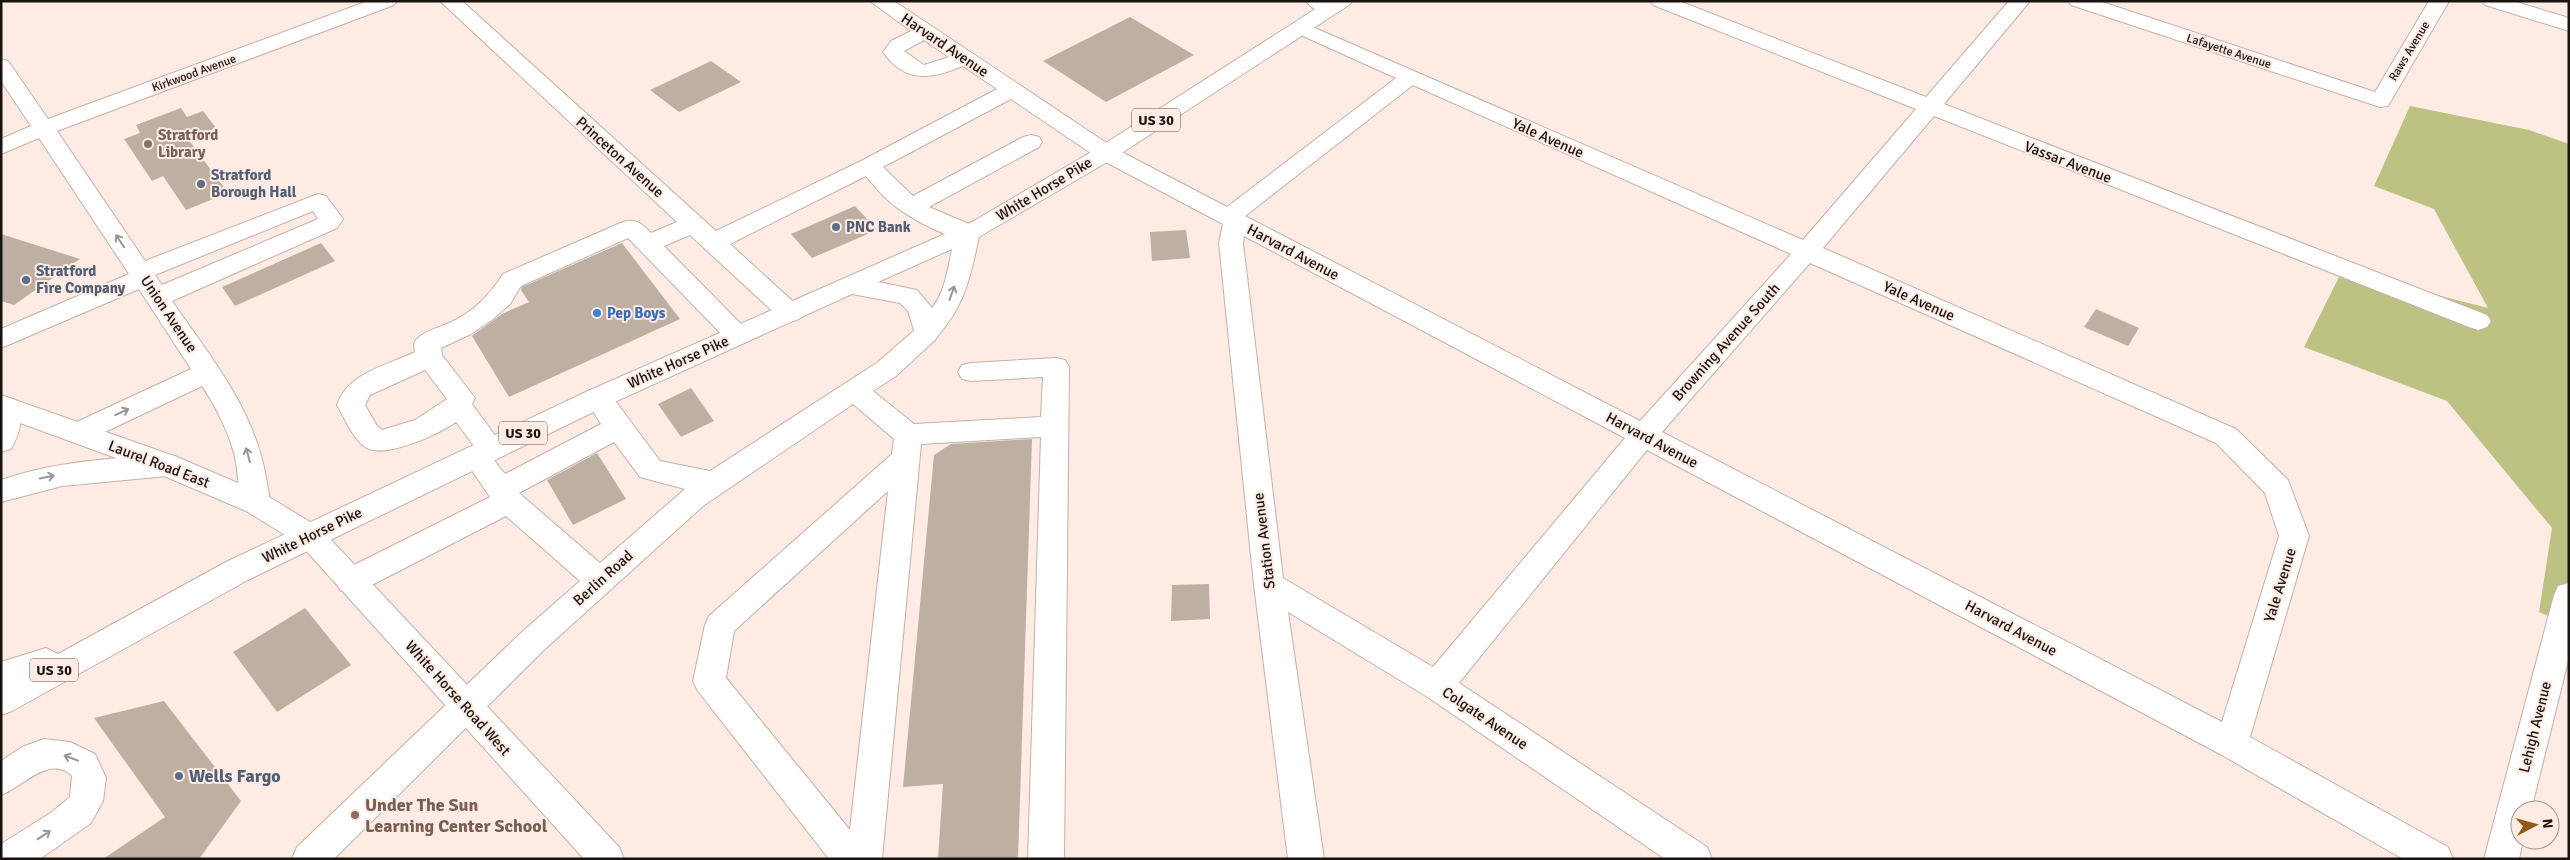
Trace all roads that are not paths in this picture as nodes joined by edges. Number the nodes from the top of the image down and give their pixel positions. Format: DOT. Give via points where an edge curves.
graph roads {
  1 [pos="387,1"];
  2 [pos="450,1"];
  3 [pos="880,1"];
  4 [pos="1660,1"];
  5 [pos="2020,1"];
  6 [pos="2078,1"];
  7 [pos="2439,1"];
  8 [pos="2492,1"];
  9 [pos="1329,4"];
  10 [pos="2569,25"];
  11 [pos="1300,28"];
  12 [pos="925,32"];
  13 [pos="964,58"];
  14 [pos="1,65"];
  15 [pos="1409,78"];
  16 [pos="1012,90"];
  17 [pos="2380,101"];
  18 [pos="1927,107"];
  19 [pos="44,128"];
  20 [pos="1031,142"];
  21 [pos="1,147"];
  22 [pos="1106,152"];
  23 [pos="869,166"];
  24 [pos="912,206"];
  25 [pos="1232,220"];
  26 [pos="694,224"];
  27 [pos="968,233"];
  28 [pos="714,242"];
  29 [pos="648,244"];
  30 [pos="1807,251"];
  31 [pos="147,282"];
  32 [pos="852,286"];
  33 [pos="790,313"];
  34 [pos="2478,321"];
  35 [pos="926,334"];
  36 [pos="738,336"];
  37 [pos="1,339"];
  38 [pos="429,357"];
  39 [pos="208,372"];
  40 [pos="971,372"];
  41 [pos="854,390"];
  42 [pos="598,398"];
  43 [pos="3,406"];
  44 [pos="459,406"];
  45 [pos="1055,426"];
  46 [pos="618,427"];
  47 [pos="78,433"];
  48 [pos="1642,435"];
  49 [pos="1,442"];
  50 [pos="907,447"];
  51 [pos="483,453"];
  52 [pos="167,465"];
  53 [pos="714,483"];
  54 [pos="1,492"];
  55 [pos="505,495"];
  56 [pos="256,502"];
  57 [pos="310,536"];
  58 [pos="600,580"];
  59 [pos="351,581"];
  60 [pos="1269,585"];
  61 [pos="2569,595"];
  62 [pos="107,642"];
  63 [pos="1,676"];
  64 [pos="1437,686"];
  65 [pos="1,701"];
  66 [pos="466,706"];
  67 [pos="2232,744"];
  68 [pos="1,780"];
  69 [pos="9,859"];
  70 [pos="309,859"];
  71 [pos="607,859"];
  72 [pos="851,859"];
  73 [pos="864,859"];
  74 [pos="1046,859"];
  75 [pos="1306,859"];
  76 [pos="1695,859"];
  77 [pos="2436,859"];
  78 [pos="2501,859"];
  1 -- 19 [label="main road, Kirkwood Avenue"];
  2 -- 26 [label="main road, Princeton Avenue"];
  3 -- 12 [label="main road, Harvard Avenue"];
  4 -- 18 [label="main road, Vassar Avenue"];
  5 -- 18 [label="main road, Browning Avenue South"];
  6 -- 17 [label="main road, Lafayette Avenue"];
  7 -- 17 [label="main road, Raws Avenue"];
  8 -- 10 [label="main road"];
  9 -- 11 [label="main road, White Horse Pike / US 30"];
  11 -- 15 [label="main road, Yale Avenue"];
  11 -- 22 [label="main road, White Horse Pike / US 30"];
  12 -- 13 [label="main road, Harvard Avenue"];
  12 -- 13 [label="main road" via="898,45 893,52 911,69 927,73"];
  13 -- 16 [label="main road, Harvard Avenue"];
  14 -- 19 [label="main road, Union Avenue"];
  15 -- 25 [label="main road"];
  15 -- 30 [label="main road, Yale Avenue"];
  16 -- 22 [label="main road, Harvard Avenue"];
  16 -- 23 [label="main road"];
  18 -- 30 [label="main road, Browning Avenue South"];
  18 -- 34 [label="main road, Vassar Avenue"];
  19 -- 21 [label="main road, Kirkwood Avenue"];
  31 -- 19 [label="main road, Union Avenue, one-way"];
  20 -- 24 [label="main road"];
  22 -- 25 [label="main road, Harvard Avenue"];
  22 -- 27 [label="main road, White Horse Pike / US 30"];
  23 -- 24 [label="main road"];
  23 -- 28 [label="main road"];
  24 -- 27 [label="main road" via="928,217"];
  25 -- 48 [label="main road, Harvard Avenue"];
  25 -- 60 [label="main road, Station Avenue" via="1231,243"];
  26 -- 28 [label="main road, Princeton Avenue"];
  26 -- 29 [label="main road"];
  27 -- 32 [label="main road, White Horse Pike / US 30"];
  35 -- 27 [label="main road, Berlin Road, one-way" via="949,304"];
  28 -- 33 [label="main road, Princeton Avenue"];
  29 -- 36 [label="main road"];
  29 -- 38 [label="main road" via="631,227 512,280 484,313 462,328 427,344"];
  30 -- 48 [label="main road, Browning Avenue South"];
  30 -- 67 [label="main road, Yale Avenue" via="2226,436 2278,488 2294,536"];
  31 -- 31 [label="main road" via="314,202 318,201 331,219 329,223"];
  31 -- 37 [label="main road"];
  31 -- 39 [label="main road, Union Avenue"];
  32 -- 33 [label="main road, White Horse Pike / US 30"];
  32 -- 35 [label="main road" via="908,296 920,308"];
  33 -- 36 [label="main road, White Horse Pike / US 30"];
  35 -- 41 [label="main road, Berlin Road" via="887,368"];
  36 -- 42 [label="main road, White Horse Pike / US 30"];
  38 -- 44 [label="main road" via="462,398"];
  38 -- 44 [label="main road" via="361,388 351,405 367,433 377,441 394,439 449,414"];
  47 -- 39 [label="main road, one-way"];
  56 -- 39 [label="main road, Union Avenue, one-way" via="248,453 224,397"];
  40 -- 45 [label="main road" via="1056,367"];
  41 -- 50 [label="main road"];
  41 -- 53 [label="main road, Berlin Road"];
  42 -- 46 [label="main road"];
  42 -- 51 [label="main road, White Horse Pike / US 30"];
  43 -- 47 [label="main road, Laurel Road East"];
  43 -- 49 [label="main road" via="7,431"];
  44 -- 51 [label="main road"];
  45 -- 50 [label="main road"];
  45 -- 74 [label="main road"];
  46 -- 53 [label="main road" via="650,469 667,476"];
  46 -- 55 [label="main road"];
  47 -- 52 [label="main road, Laurel Road East"];
  48 -- 64 [label="main road, Browning Avenue South"];
  48 -- 67 [label="main road, Harvard Avenue"];
  50 -- 72 [label="main road" via="720,625 709,681"];
  50 -- 73 [label="main road"];
  51 -- 55 [label="main road"];
  51 -- 57 [label="main road, White Horse Pike / US 30"];
  54 -- 52 [label="main road, one-way" via="52,475"];
  52 -- 56 [label="main road, Laurel Road East"];
  53 -- 58 [label="main road, Berlin Road"];
  55 -- 58 [label="main road"];
  55 -- 59 [label="main road"];
  56 -- 57 [label="main road, Laurel Road East"];
  57 -- 59 [label="main road, White Horse Road West"];
  57 -- 62 [label="main road, White Horse Pike / US 30" via="237,571"];
  58 -- 66 [label="main road, Berlin Road"];
  59 -- 66 [label="main road, White Horse Road West"];
  60 -- 64 [label="main road, Colgate Avenue"];
  60 -- 75 [label="main road, Station Avenue"];
  61 -- 78 [label="main road, Lehigh Avenue"];
  62 -- 63 [label="main road"];
  62 -- 65 [label="main road, White Horse Pike / US 30"];
  64 -- 76 [label="main road, Colgate Avenue"];
  66 -- 70 [label="main road, Berlin Road"];
  66 -- 71 [label="main road, White Horse Road West"];
  67 -- 77 [label="main road, Harvard Avenue"];
  69 -- 68 [label="main road, one-way" via="80,812 90,779 86,766 75,758 60,754 41,755"];
}
